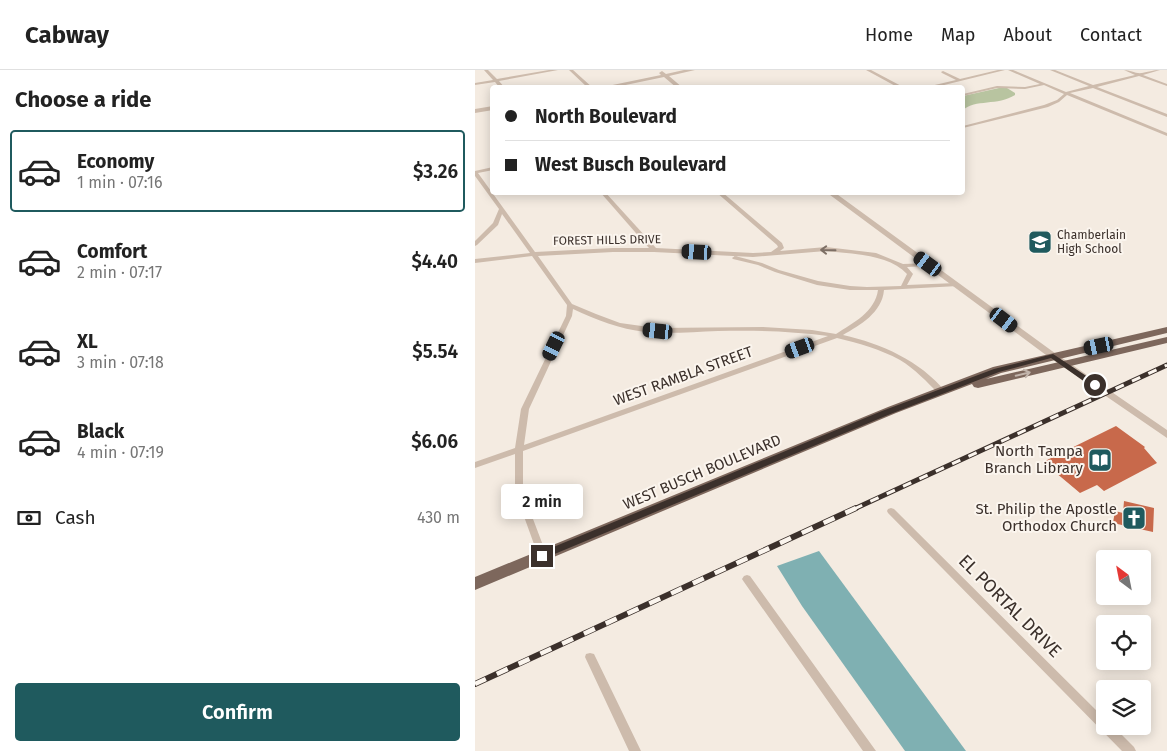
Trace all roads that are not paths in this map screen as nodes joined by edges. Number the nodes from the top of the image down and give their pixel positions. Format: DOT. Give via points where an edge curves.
graph roads {
  1 [pos="486,70"];
  2 [pos="555,70"];
  3 [pos="571,70"];
  4 [pos="657,70"];
  5 [pos="692,70"];
  6 [pos="868,70"];
  7 [pos="1003,70"];
  8 [pos="1010,70"];
  9 [pos="1052,70"];
  10 [pos="1126,70"];
  11 [pos="1158,70"];
  12 [pos="943,72"];
  13 [pos="664,75"];
  14 [pos="1139,75"];
  15 [pos="496,80"];
  16 [pos="960,80"];
  17 [pos="475,84"];
  18 [pos="1045,84"];
  19 [pos="500,85"];
  20 [pos="588,85"];
  21 [pos="615,85"];
  22 [pos="677,85"];
  23 [pos="897,85"];
  24 [pos="938,85"];
  25 [pos="1167,85"];
  26 [pos="1093,86"];
  27 [pos="1067,93"];
  28 [pos="965,95"];
  29 [pos="490,109"];
  30 [pos="475,112"];
  31 [pos="1167,116"];
  32 [pos="965,127"];
  33 [pos="1167,135"];
  34 [pos="490,169"];
  35 [pos="475,172"];
  36 [pos="490,194"];
  37 [pos="491,195"];
  38 [pos="605,195"];
  39 [pos="722,195"];
  40 [pos="833,195"];
  41 [pos="501,210"];
  42 [pos="475,244"];
  43 [pos="655,250"];
  44 [pos="711,253"];
  45 [pos="533,254"];
  46 [pos="770,254"];
  47 [pos="475,261"];
  48 [pos="760,264"];
  49 [pos="928,264"];
  50 [pos="903,266"];
  51 [pos="955,284"];
  52 [pos="904,286"];
  53 [pos="881,288"];
  54 [pos="570,305"];
  55 [pos="1167,330"];
  56 [pos="838,335"];
  57 [pos="1167,340"];
  58 [pos="1053,356"];
  59 [pos="1065,364"];
  60 [pos="941,392"];
  61 [pos="1167,435"];
  62 [pos="519,449"];
  63 [pos="475,465"];
  64 [pos="891,510"];
  65 [pos="542,556"];
  66 [pos="747,579"];
  67 [pos="475,584"];
  68 [pos="590,656"];
  69 [pos="1096,717"];
  70 [pos="1114,735"];
  71 [pos="635,751"];
  72 [pos="870,751"];
  73 [pos="1130,751"];
  1 -- 15 [label="street"];
  2 -- 15 [label="street"];
  3 -- 20 [label="street"];
  4 -- 13 [label="street"];
  5 -- 13 [label="street"];
  6 -- 23 [label="street"];
  7 -- 16 [label="street"];
  8 -- 18 [label="street"];
  9 -- 26 [label="street"];
  10 -- 14 [label="street"];
  11 -- 14 [label="street"];
  12 -- 16 [label="street"];
  13 -- 21 [label="street"];
  13 -- 22 [label="street"];
  14 -- 25 [label="street"];
  14 -- 26 [label="street"];
  15 -- 17 [label="street"];
  15 -- 19 [label="street"];
  16 -- 24 [label="street"];
  18 -- 27 [label="street"];
  18 -- 28 [label="street" via="1025,88 997,87"];
  26 -- 27 [label="street"];
  26 -- 31 [label="street"];
  27 -- 32 [label="street" via="1046,106"];
  27 -- 33 [label="street"];
  29 -- 30 [label="street"];
  34 -- 35 [label="street"];
  35 -- 36 [label="street"];
  37 -- 41 [label="street"];
  38 -- 43 [label="street"];
  39 -- 46 [label="street" via="780,244 781,248"];
  40 -- 49 [label="street"];
  41 -- 42 [label="street" via="496,224"];
  41 -- 45 [label="street"];
  43 -- 44 [label="street, FOREST HILLS DRIVE"];
  43 -- 45 [label="street, FOREST HILLS DRIVE"];
  44 -- 46 [label="street, FOREST HILLS DRIVE"];
  44 -- 48 [label="street"];
  45 -- 47 [label="street, FOREST HILLS DRIVE"];
  45 -- 54 [label="street"];
  46 -- 48 [label="street"];
  50 -- 46 [label="street, FOREST HILLS DRIVE, one-way" via="876,255 854,252 826,250"];
  48 -- 53 [label="street" via="817,283"];
  49 -- 50 [label="street, FOREST HILLS DRIVE"];
  49 -- 51 [label="street"];
  50 -- 52 [label="street" via="910,274"];
  51 -- 52 [label="street"];
  51 -- 58 [label="street"];
  52 -- 53 [label="street"];
  53 -- 56 [label="street, WEST RAMBLA STREET" via="879,301 870,313"];
  54 -- 56 [label="street" via="601,319 658,331 751,328"];
  54 -- 62 [label="street" via="569,316 525,408"];
  55 -- 58 [label="main road, WEST BUSCH BOULEVARD"];
  56 -- 60 [label="street" via="868,343 901,358 925,375"];
  56 -- 62 [label="street, WEST RAMBLA STREET"];
  57 -- 59 [label="main road, WEST BUSCH BOULEVARD"];
  58 -- 59 [label="street"];
  58 -- 60 [label="main road, WEST BUSCH BOULEVARD" via="997,370"];
  60 -- 59 [label="main road, WEST BUSCH BOULEVARD, one-way"];
  59 -- 61 [label="street"];
  60 -- 65 [label="main road, WEST BUSCH BOULEVARD"];
  62 -- 63 [label="street, WEST RAMBLA STREET"];
  62 -- 65 [label="street" via="519,485"];
  64 -- 69 [label="street, EL PORTAL DRIVE"];
  65 -- 67 [label="main road, WEST BUSCH BOULEVARD"];
  66 -- 72 [label="street"];
  68 -- 71 [label="street"];
  70 -- 73 [label="street, EL PORTAL DRIVE"];
}
